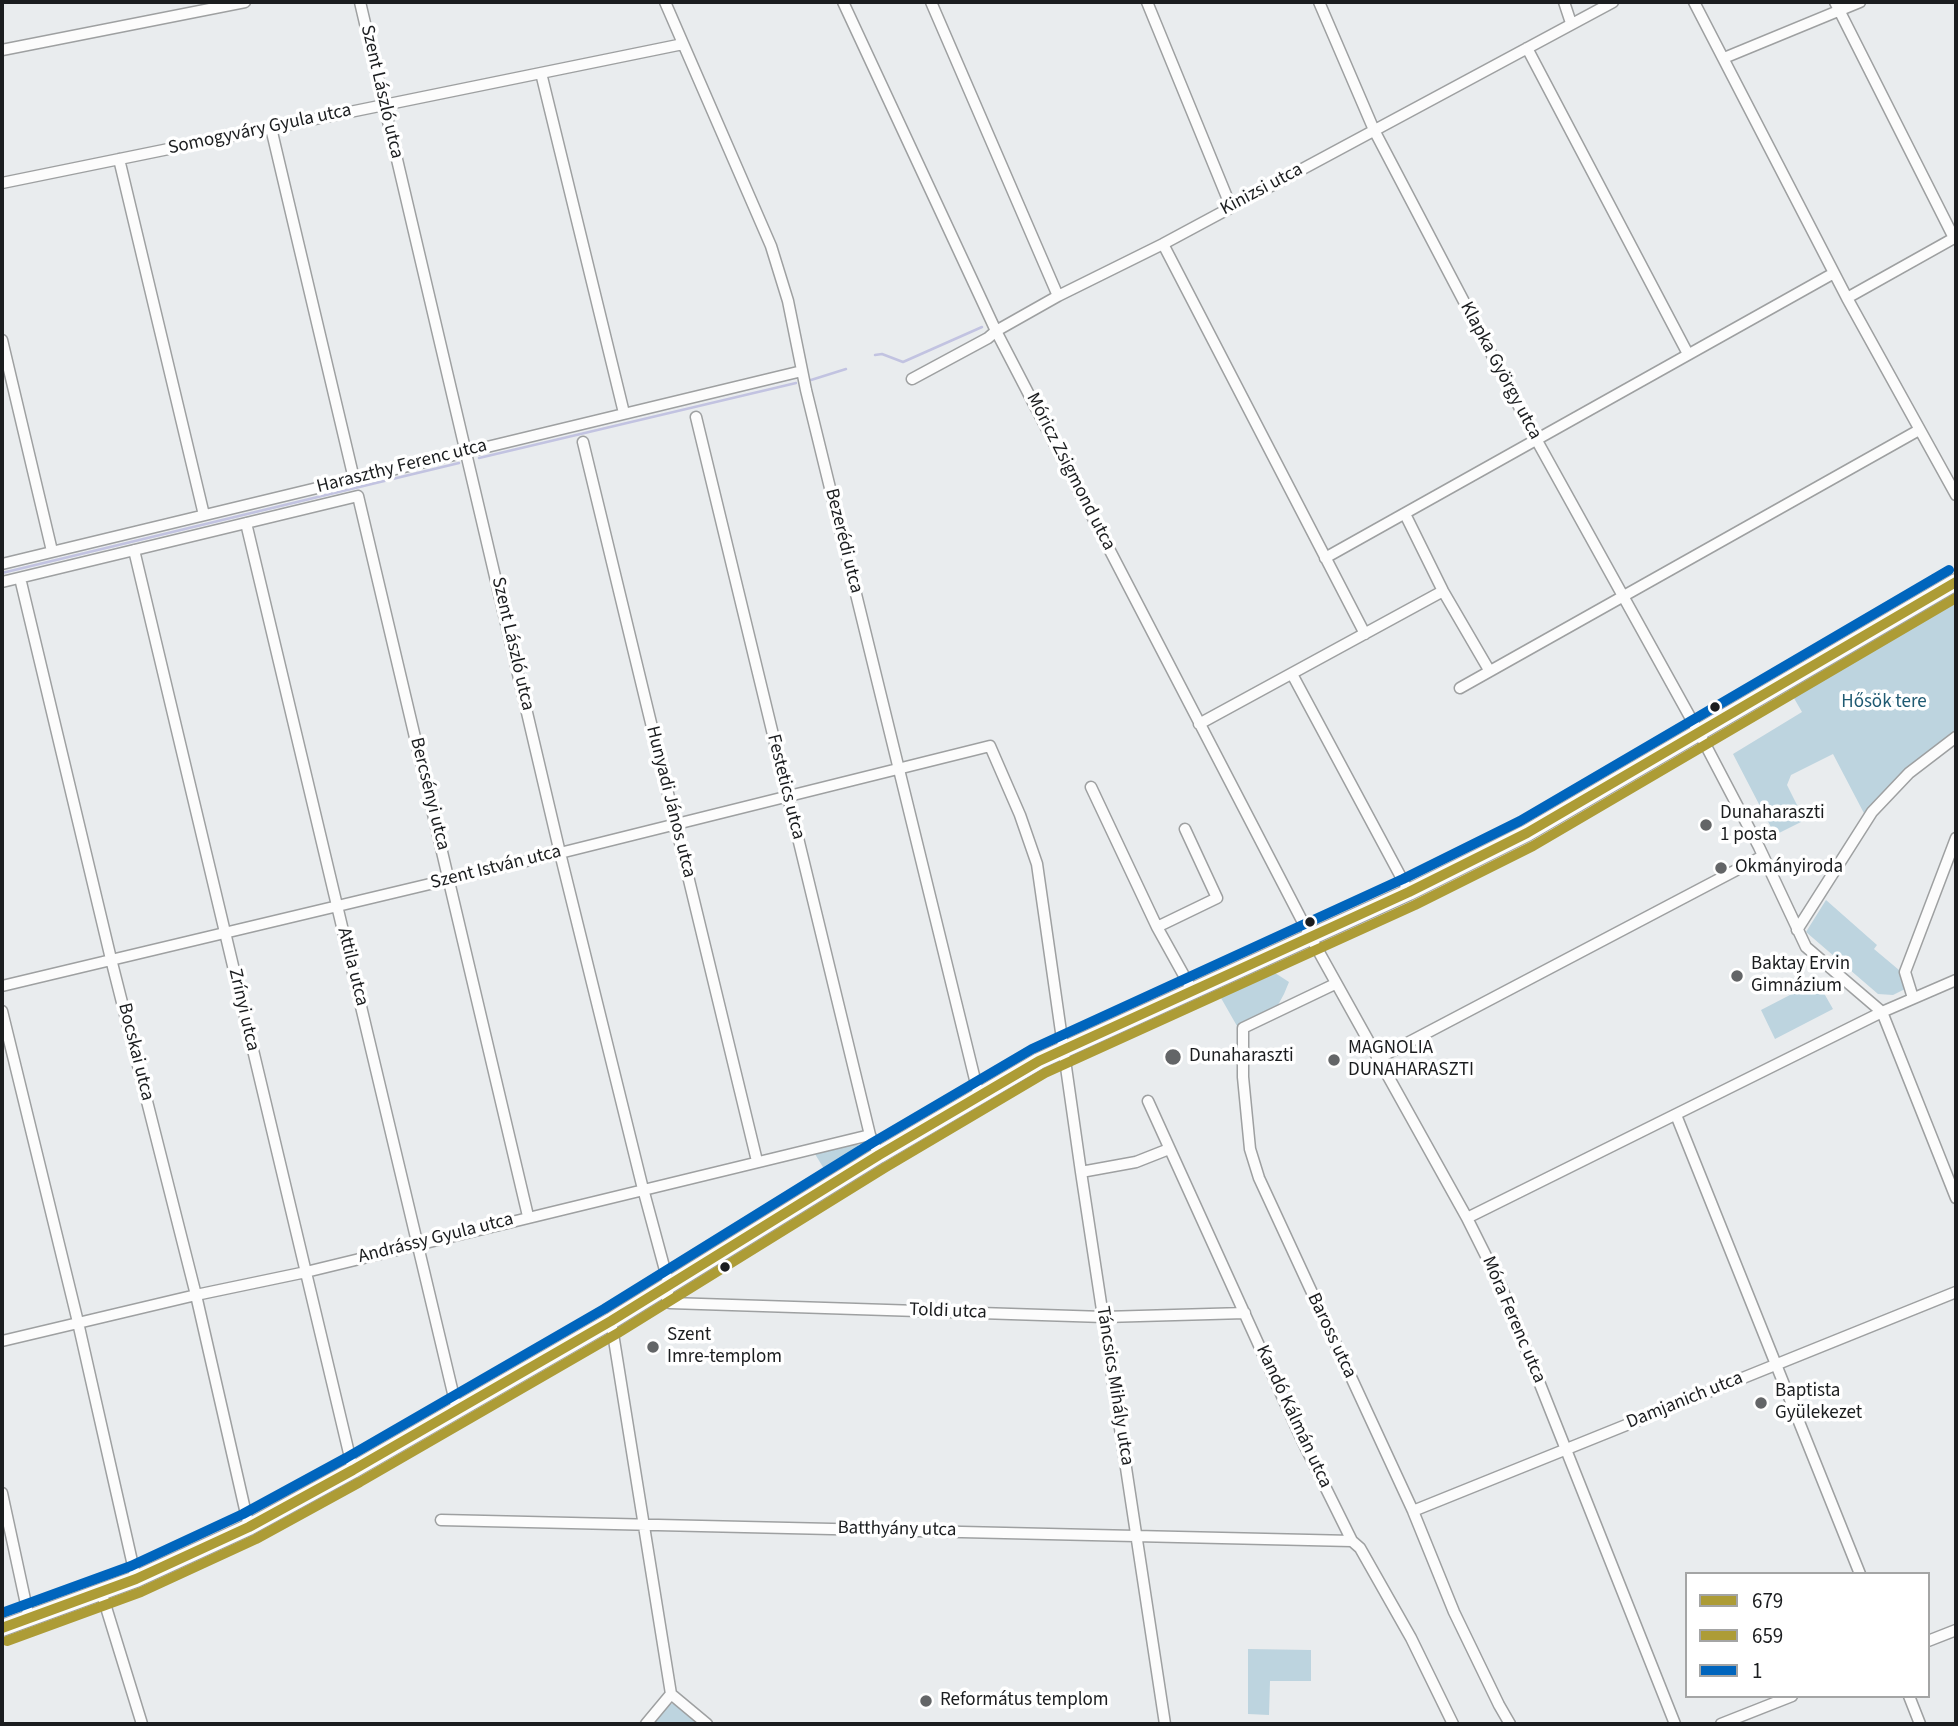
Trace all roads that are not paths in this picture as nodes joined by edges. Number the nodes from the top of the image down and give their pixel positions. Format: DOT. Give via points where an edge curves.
graph roads {
  1 [pos="245,2"];
  2 [pos="360,2"];
  3 [pos="665,2"];
  4 [pos="843,2"];
  5 [pos="931,2"];
  6 [pos="1147,2"];
  7 [pos="1319,2"];
  8 [pos="1564,2"];
  9 [pos="1613,2"];
  10 [pos="1694,2"];
  11 [pos="1860,2"];
  12 [pos="1837,6"];
  13 [pos="1572,23"];
  14 [pos="683,44"];
  15 [pos="1527,48"];
  16 [pos="2,50"];
  17 [pos="1724,58"];
  18 [pos="541,73"];
  19 [pos="383,105"];
  20 [pos="271,128"];
  21 [pos="1374,130"];
  22 [pos="119,159"];
  23 [pos="2,183"];
  24 [pos="1231,207"];
  25 [pos="1955,237"];
  26 [pos="1163,244"];
  27 [pos="1834,273"];
  28 [pos="1058,296"];
  29 [pos="1847,298"];
  30 [pos="996,331"];
  31 [pos="2,340"];
  32 [pos="1688,354"];
  33 [pos="802,371"];
  34 [pos="912,379"];
  35 [pos="624,413"];
  36 [pos="695,417"];
  37 [pos="1919,430"];
  38 [pos="1536,439"];
  39 [pos="583,442"];
  40 [pos="466,452"];
  41 [pos="354,479"];
  42 [pos="1956,495"];
  43 [pos="1405,514"];
  44 [pos="204,515"];
  45 [pos="246,523"];
  46 [pos="134,550"];
  47 [pos="52,551"];
  48 [pos="1325,558"];
  49 [pos="2,564"];
  50 [pos="20,578"];
  51 [pos="2,582"];
  52 [pos="1956,582"];
  53 [pos="1443,591"];
  54 [pos="1623,596"];
  55 [pos="1365,634"];
  56 [pos="1489,670"];
  57 [pos="1292,674"];
  58 [pos="1461,688"];
  59 [pos="1199,724"];
  60 [pos="1699,732"];
  61 [pos="1956,737"];
  62 [pos="990,746"];
  63 [pos="900,768"];
  64 [pos="1091,787"];
  65 [pos="787,797"];
  66 [pos="676,824"];
  67 [pos="1185,829"];
  68 [pos="1956,838"];
  69 [pos="560,853"];
  70 [pos="1763,856"];
  71 [pos="450,880"];
  72 [pos="1409,892"];
  73 [pos="337,906"];
  74 [pos="1157,928"];
  75 [pos="1797,930"];
  76 [pos="224,933"];
  77 [pos="1310,936"];
  78 [pos="111,959"];
  79 [pos="1956,980"];
  80 [pos="1335,984"];
  81 [pos="2,986"];
  82 [pos="1192,989"];
  83 [pos="1913,998"];
  84 [pos="2,1011"];
  85 [pos="1882,1012"];
  86 [pos="1064,1048"];
  87 [pos="1377,1059"];
  88 [pos="979,1096"];
  89 [pos="1148,1101"];
  90 [pos="1676,1115"];
  91 [pos="870,1135"];
  92 [pos="1169,1149"];
  93 [pos="879,1155"];
  94 [pos="757,1161"];
  95 [pos="1081,1172"];
  96 [pos="643,1188"];
  97 [pos="1956,1198"];
  98 [pos="528,1216"];
  99 [pos="1468,1217"];
  100 [pos="418,1244"];
  101 [pos="306,1272"];
  102 [pos="669,1285"];
  103 [pos="1956,1292"];
  104 [pos="196,1295"];
  105 [pos="1245,1313"];
  106 [pos="1104,1317"];
  107 [pos="611,1321"];
  108 [pos="78,1323"];
  109 [pos="2,1340"];
  110 [pos="1776,1365"];
  111 [pos="457,1410"];
  112 [pos="1565,1448"];
  113 [pos="353,1470"];
  114 [pos="2,1493"];
  115 [pos="1413,1511"];
  116 [pos="441,1520"];
  117 [pos="645,1524"];
  118 [pos="249,1527"];
  119 [pos="1137,1535"];
  120 [pos="1352,1541"];
  121 [pos="1859,1572"];
  122 [pos="136,1579"];
  123 [pos="101,1591"];
  124 [pos="29,1618"];
  125 [pos="2,1628"];
  126 [pos="1956,1630"];
  127 [pos="1930,1641"];
  128 [pos="671,1694"];
  129 [pos="1787,1698"];
  130 [pos="1910,1698"];
  131 [pos="142,1724"];
  132 [pos="646,1724"];
  133 [pos="707,1724"];
  134 [pos="1165,1724"];
  135 [pos="1453,1724"];
  136 [pos="1510,1724"];
  137 [pos="1675,1724"];
  138 [pos="1721,1724"];
  139 [pos="1920,1724"];
  1 -- 16 [label="street"];
  2 -- 19 [label="street, Szent László utca"];
  3 -- 14 [label="street, Bezerédi utca"];
  4 -- 30 [label="street, Móricz Zsigmond utca"];
  5 -- 28 [label="street"];
  6 -- 24 [label="street"];
  7 -- 21 [label="street, Klapka György utca"];
  8 -- 13 [label="street"];
  9 -- 13 [label="street, Kinizsi utca"];
  10 -- 17 [label="street"];
  11 -- 12 [label="street"];
  12 -- 17 [label="street"];
  12 -- 25 [label="street"];
  13 -- 15 [label="street, Kinizsi utca"];
  14 -- 18 [label="street, Somogyváry Gyula utca"];
  14 -- 33 [label="street, Bezerédi utca" via="771,246"];
  15 -- 21 [label="street, Kinizsi utca"];
  15 -- 32 [label="street"];
  17 -- 27 [label="street"];
  18 -- 19 [label="street, Somogyváry Gyula utca"];
  18 -- 35 [label="street"];
  19 -- 20 [label="street, Somogyváry Gyula utca"];
  19 -- 40 [label="street, Szent László utca"];
  20 -- 22 [label="street, Somogyváry Gyula utca"];
  20 -- 41 [label="street"];
  21 -- 24 [label="street, Kinizsi utca"];
  21 -- 38 [label="street, Klapka György utca"];
  22 -- 23 [label="street, Somogyváry Gyula utca"];
  22 -- 44 [label="street"];
  24 -- 26 [label="street, Kinizsi utca"];
  25 -- 29 [label="street"];
  26 -- 28 [label="street, Kinizsi utca"];
  26 -- 48 [label="street"];
  27 -- 29 [label="street"];
  27 -- 32 [label="street"];
  28 -- 30 [label="street, Kinizsi utca"];
  29 -- 37 [label="street"];
  30 -- 34 [label="street, Kinizsi utca"];
  30 -- 59 [label="street, Móricz Zsigmond utca"];
  31 -- 47 [label="street"];
  32 -- 38 [label="street"];
  33 -- 35 [label="street, Haraszthy Ferenc utca"];
  33 -- 63 [label="street, Bezerédi utca"];
  35 -- 40 [label="street, Haraszthy Ferenc utca"];
  36 -- 65 [label="street, Festetics utca"];
  37 -- 42 [label="street"];
  37 -- 54 [label="street"];
  38 -- 43 [label="street"];
  38 -- 54 [label="street, Klapka György utca"];
  39 -- 66 [label="street, Hunyadi János utca"];
  40 -- 41 [label="street, Haraszthy Ferenc utca"];
  40 -- 69 [label="street, Szent László utca"];
  41 -- 44 [label="street, Haraszthy Ferenc utca"];
  43 -- 48 [label="street"];
  43 -- 53 [label="street"];
  44 -- 47 [label="street, Haraszthy Ferenc utca"];
  45 -- 46 [label="street"];
  45 -- 71 [label="street, Bercsényi utca" via="358,496"];
  45 -- 73 [label="street, Attila utca"];
  46 -- 50 [label="street"];
  46 -- 76 [label="street, Zrínyi utca"];
  47 -- 49 [label="street, Haraszthy Ferenc utca"];
  48 -- 55 [label="street"];
  50 -- 51 [label="street"];
  50 -- 78 [label="street, Bocskai utca"];
  52 -- 60 [label="main road"];
  53 -- 55 [label="street"];
  53 -- 56 [label="street"];
  54 -- 56 [label="street"];
  54 -- 60 [label="street, Klapka György utca"];
  55 -- 57 [label="street"];
  56 -- 58 [label="street"];
  57 -- 59 [label="street"];
  57 -- 72 [label="street"];
  59 -- 77 [label="street, Móricz Zsigmond utca"];
  60 -- 70 [label="street, Klapka György utca"];
  60 -- 72 [label="main road" via="1527,833"];
  61 -- 75 [label="street" via="1909,773 1872,812"];
  62 -- 63 [label="street, Szent István utca"];
  62 -- 86 [label="street, Táncsics Mihály utca" via="1037,864"];
  63 -- 65 [label="street, Szent István utca"];
  63 -- 88 [label="street, Bezerédi utca"];
  64 -- 74 [label="street"];
  65 -- 66 [label="street, Szent István utca"];
  65 -- 91 [label="street, Festetics utca"];
  66 -- 69 [label="street, Szent István utca"];
  66 -- 94 [label="street, Hunyadi János utca"];
  67 -- 74 [label="street" via="1217,898"];
  68 -- 83 [label="street" via="1905,972"];
  69 -- 71 [label="street, Szent István utca"];
  69 -- 96 [label="street, Szent László utca"];
  70 -- 75 [label="street, Klapka György utca"];
  70 -- 87 [label="street"];
  71 -- 73 [label="street, Szent István utca"];
  71 -- 98 [label="street, Bercsényi utca"];
  72 -- 77 [label="main road"];
  73 -- 76 [label="street, Szent István utca"];
  73 -- 100 [label="street, Attila utca"];
  74 -- 82 [label="street"];
  75 -- 85 [label="street, Klapka György utca" via="1806,947"];
  76 -- 78 [label="street, Szent István utca"];
  76 -- 101 [label="street, Zrínyi utca"];
  77 -- 80 [label="street, Móra Ferenc utca"];
  77 -- 82 [label="main road"];
  78 -- 81 [label="street, Szent István utca"];
  78 -- 104 [label="street, Bocskai utca"];
  79 -- 83 [label="street"];
  80 -- 87 [label="street, Móra Ferenc utca"];
  80 -- 115 [label="street, Baross utca" via="1243,1027 1250,1149 1259,1178"];
  82 -- 86 [label="main road"];
  83 -- 85 [label="street"];
  84 -- 108 [label="street"];
  85 -- 90 [label="street"];
  85 -- 97 [label="street"];
  86 -- 88 [label="main road"];
  86 -- 95 [label="street, Táncsics Mihály utca"];
  87 -- 99 [label="street, Móra Ferenc utca"];
  88 -- 93 [label="main road"];
  89 -- 92 [label="street, Kandó Kálmán utca"];
  90 -- 99 [label="street"];
  90 -- 110 [label="street"];
  91 -- 93 [label="street, Festetics utca"];
  91 -- 94 [label="street, Andrássy Gyula utca"];
  92 -- 95 [label="street" via="1136,1162"];
  92 -- 105 [label="street, Kandó Kálmán utca"];
  93 -- 102 [label="main road"];
  94 -- 96 [label="street, Andrássy Gyula utca"];
  95 -- 106 [label="street, Táncsics Mihály utca"];
  96 -- 98 [label="street, Andrássy Gyula utca"];
  96 -- 102 [label="street, Szent László utca"];
  98 -- 100 [label="street, Andrássy Gyula utca"];
  99 -- 112 [label="street, Móra Ferenc utca" via="1502,1286"];
  100 -- 101 [label="street, Andrássy Gyula utca"];
  100 -- 111 [label="street, Attila utca"];
  101 -- 104 [label="street, Andrássy Gyula utca"];
  101 -- 113 [label="street, Zrínyi utca"];
  102 -- 106 [label="street, Toldi utca" via="670,1303"];
  102 -- 107 [label="main road"];
  103 -- 110 [label="street, Damjanich utca"];
  104 -- 108 [label="street, Andrássy Gyula utca"];
  104 -- 118 [label="street, Bocskai utca"];
  105 -- 106 [label="street, Toldi utca"];
  105 -- 120 [label="street, Kandó Kálmán utca"];
  106 -- 119 [label="street, Táncsics Mihály utca"];
  107 -- 111 [label="main road"];
  107 -- 117 [label="street"];
  108 -- 109 [label="street, Andrássy Gyula utca"];
  108 -- 122 [label="street"];
  110 -- 112 [label="street, Damjanich utca"];
  110 -- 121 [label="street"];
  111 -- 113 [label="main road"];
  112 -- 115 [label="street, Damjanich utca"];
  112 -- 137 [label="street, Móra Ferenc utca"];
  113 -- 118 [label="main road"];
  114 -- 124 [label="street"];
  115 -- 136 [label="street, Baross utca" via="1454,1612"];
  116 -- 117 [label="street, Batthyány utca"];
  117 -- 119 [label="street, Batthyány utca"];
  117 -- 128 [label="street"];
  118 -- 122 [label="main road"];
  119 -- 120 [label="street, Batthyány utca"];
  119 -- 134 [label="street, Táncsics Mihály utca"];
  120 -- 135 [label="street, Kandó Kálmán utca" via="1411,1638"];
  122 -- 123 [label="main road"];
  123 -- 124 [label="main road"];
  123 -- 131 [label="street"];
  124 -- 125 [label="main road"];
  126 -- 127 [label="street"];
  128 -- 132 [label="street"];
  128 -- 133 [label="street"];
  129 -- 138 [label="street"];
  130 -- 139 [label="street"];
}
